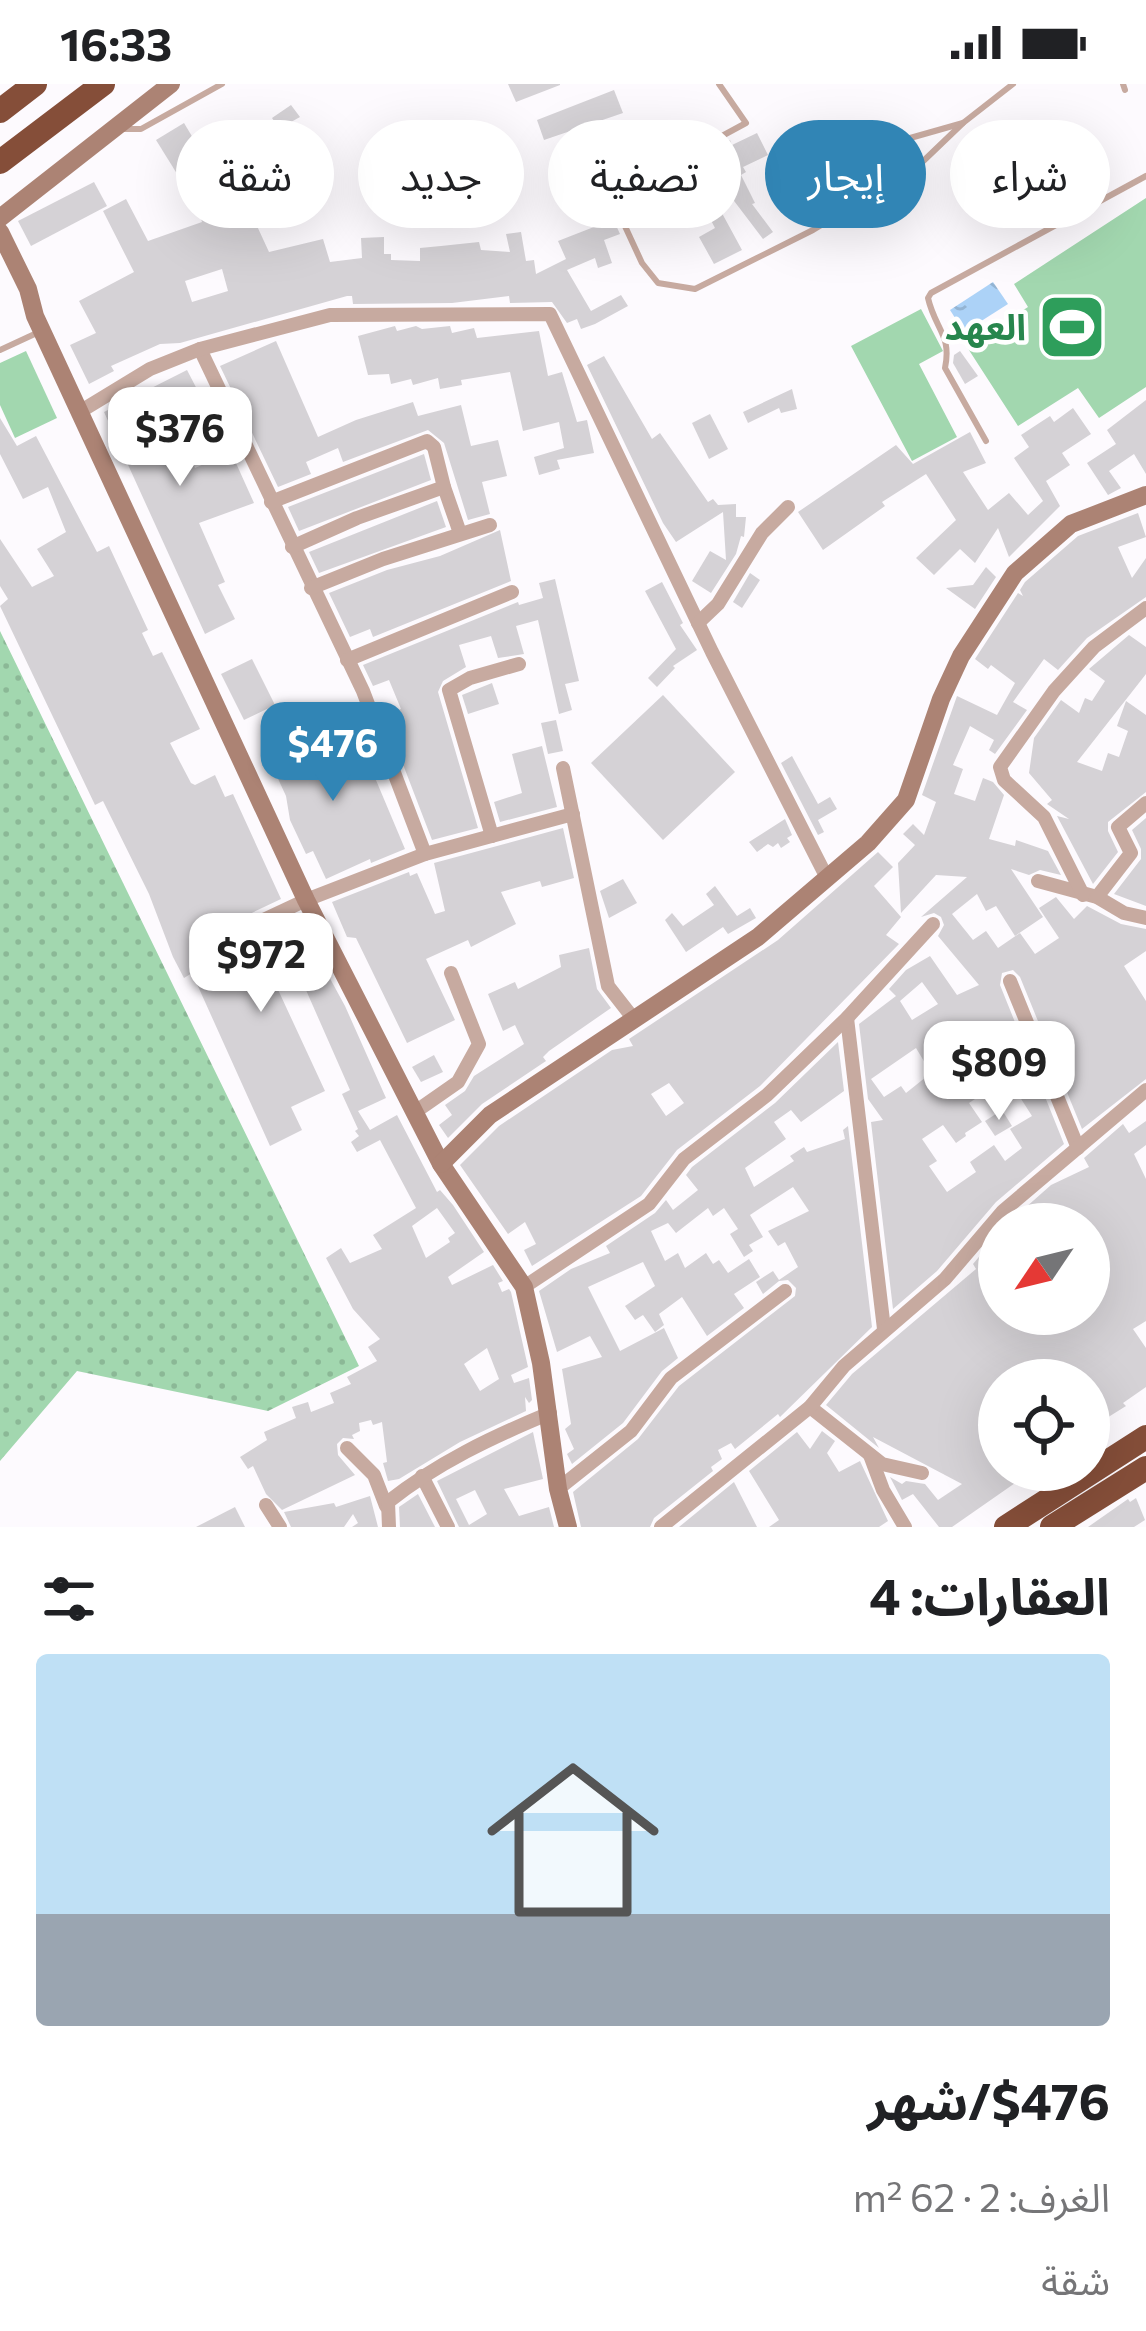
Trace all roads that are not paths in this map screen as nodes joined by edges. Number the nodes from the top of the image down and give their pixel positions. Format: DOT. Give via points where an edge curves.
graph roads {
  1 [pos="34,84"];
  2 [pos="123,84"];
  3 [pos="171,84"];
  4 [pos="222,84"];
  5 [pos="719,84"];
  6 [pos="1012,84"];
  7 [pos="94,90"];
  8 [pos="0,111"];
  9 [pos="967,120"];
  10 [pos="114,129"];
  11 [pos="950,136"];
  12 [pos="0,162"];
  13 [pos="1146,176"];
  14 [pos="0,218"];
  15 [pos="0,232"];
  16 [pos="0,255"];
  17 [pos="39,323"];
  18 [pos="0,350"];
  19 [pos="200,350"];
  20 [pos="81,411"];
  21 [pos="986,440"];
  22 [pos="444,488"];
  23 [pos="1144,500"];
  24 [pos="272,502"];
  25 [pos="788,506"];
  26 [pos="490,525"];
  27 [pos="460,533"];
  28 [pos="292,548"];
  29 [pos="311,588"];
  30 [pos="512,592"];
  31 [pos="1146,608"];
  32 [pos="698,623"];
  33 [pos="347,660"];
  34 [pos="519,664"];
  35 [pos="563,768"];
  36 [pos="1146,803"];
  37 [pos="573,814"];
  38 [pos="492,836"];
  39 [pos="424,854"];
  40 [pos="827,878"];
  41 [pos="1038,881"];
  42 [pos="1090,896"];
  43 [pos="306,900"];
  44 [pos="1146,918"];
  45 [pos="933,924"];
  46 [pos="233,934"];
  47 [pos="451,973"];
  48 [pos="1010,981"];
  49 [pos="633,1018"];
  50 [pos="847,1018"];
  51 [pos="1146,1090"];
  52 [pos="415,1112"];
  53 [pos="1078,1148"];
  54 [pos="441,1164"];
  55 [pos="524,1287"];
  56 [pos="785,1291"];
  57 [pos="884,1329"];
  58 [pos="810,1407"];
  59 [pos="550,1413"];
  60 [pos="1146,1437"];
  61 [pos="347,1448"];
  62 [pos="870,1455"];
  63 [pos="922,1473"];
  64 [pos="422,1477"];
  65 [pos="1142,1480"];
  66 [pos="558,1489"];
  67 [pos="266,1505"];
  68 [pos="386,1506"];
  69 [pos="280,1527"];
  70 [pos="389,1527"];
  71 [pos="448,1527"];
  72 [pos="568,1527"];
  73 [pos="661,1527"];
  74 [pos="905,1527"];
  75 [pos="1006,1527"];
  76 [pos="1052,1527"];
  1 -- 8 [label="highway"];
  2 -- 7 [label="highway"];
  3 -- 10 [label="street"];
  4 -- 10 [label="lane" via="141,129"];
  5 -- 11 [label="lane" via="746,122 611,196 658,283 695,289 813,230 915,170"];
  6 -- 9 [label="lane"];
  7 -- 12 [label="highway"];
  10 -- 14 [label="street"];
  13 -- 21 [label="lane" via="931,293 932,315 950,347 945,368"];
  15 -- 17 [label="street"];
  16 -- 17 [label="street"];
  17 -- 18 [label="lane"];
  17 -- 20 [label="street"];
  19 -- 20 [label="street"];
  19 -- 24 [label="street"];
  19 -- 32 [label="street" via="330,315 550,314"];
  20 -- 43 [label="street"];
  22 -- 24 [label="street" via="427,441"];
  22 -- 27 [label="street"];
  22 -- 28 [label="street"];
  23 -- 40 [label="street" via="1071,524 1015,573 961,656 906,800"];
  24 -- 28 [label="street"];
  25 -- 32 [label="street"];
  26 -- 27 [label="street"];
  27 -- 29 [label="street"];
  28 -- 29 [label="street"];
  29 -- 33 [label="street"];
  30 -- 33 [label="street"];
  31 -- 42 [label="street" via="1081,662 1000,767 1004,781 1044,817"];
  32 -- 40 [label="street"];
  33 -- 39 [label="street"];
  34 -- 38 [label="street" via="448,691"];
  35 -- 37 [label="street"];
  36 -- 42 [label="street" via="1118,827 1131,853"];
  37 -- 38 [label="street"];
  37 -- 49 [label="street" via="608,986"];
  38 -- 39 [label="street"];
  39 -- 43 [label="street"];
  40 -- 49 [label="street" via="758,937"];
  41 -- 42 [label="street"];
  42 -- 44 [label="street"];
  43 -- 46 [label="street"];
  43 -- 52 [label="street"];
  45 -- 50 [label="street"];
  47 -- 52 [label="street" via="479,1044 458,1082"];
  48 -- 53 [label="street"];
  49 -- 54 [label="street" via="490,1114"];
  50 -- 55 [label="street" via="684,1160 649,1204"];
  50 -- 57 [label="street"];
  51 -- 53 [label="street"];
  52 -- 54 [label="street"];
  53 -- 57 [label="street"];
  54 -- 55 [label="street"];
  55 -- 59 [label="street"];
  56 -- 66 [label="street" via="671,1378 631,1431"];
  57 -- 58 [label="street"];
  58 -- 62 [label="street"];
  58 -- 73 [label="street"];
  59 -- 64 [label="street"];
  59 -- 66 [label="street"];
  60 -- 75 [label="highway"];
  61 -- 68 [label="street" via="374,1475"];
  62 -- 63 [label="street"];
  62 -- 74 [label="street"];
  64 -- 68 [label="street"];
  64 -- 71 [label="street"];
  65 -- 76 [label="highway"];
  66 -- 72 [label="street"];
  67 -- 69 [label="street"];
  68 -- 70 [label="street"];
}
